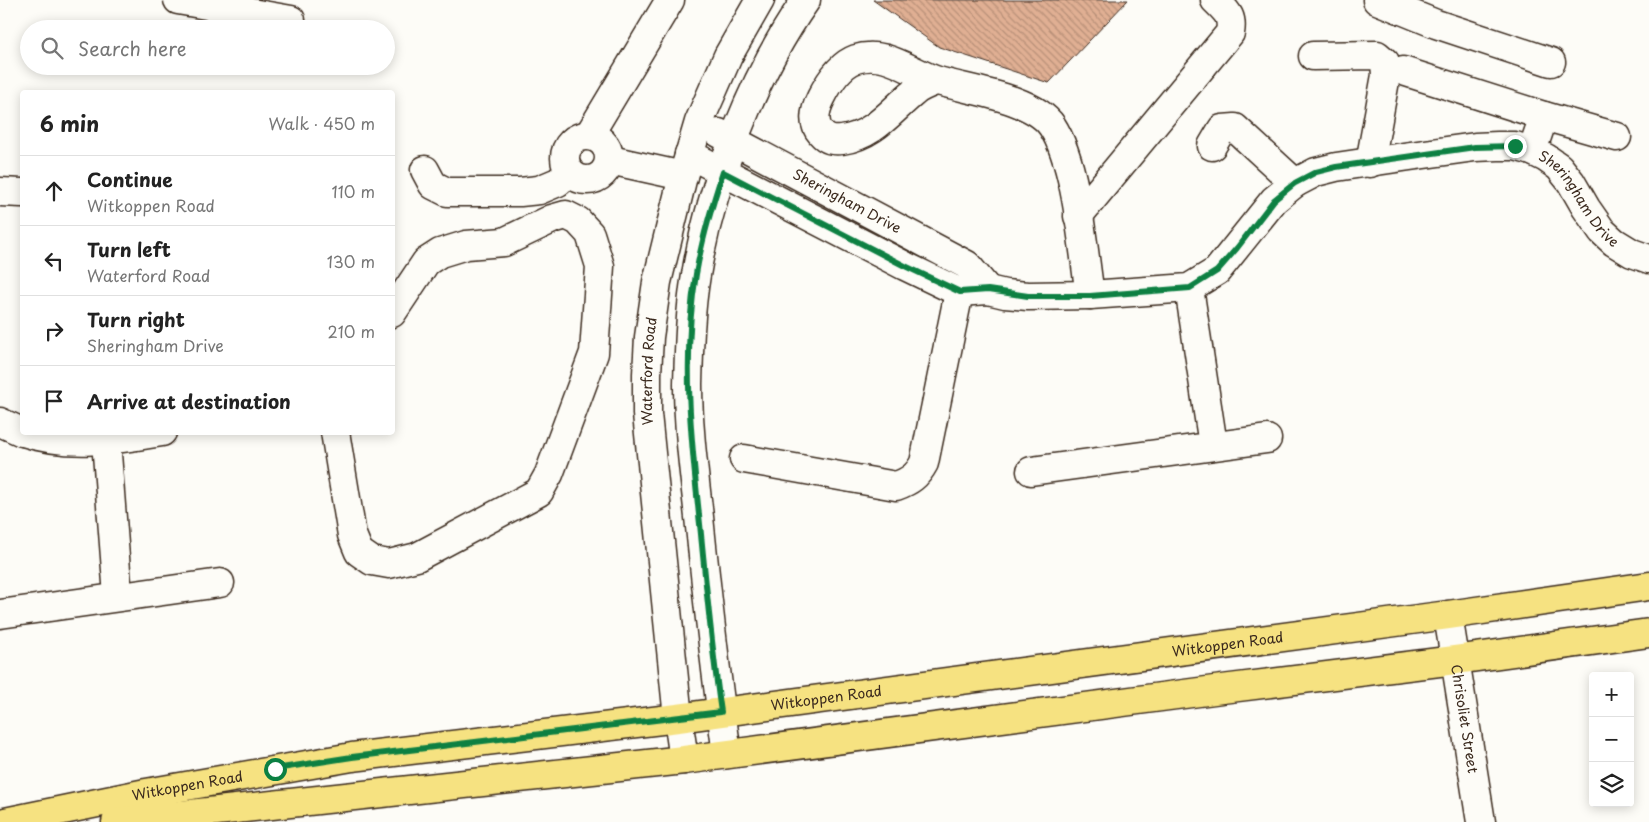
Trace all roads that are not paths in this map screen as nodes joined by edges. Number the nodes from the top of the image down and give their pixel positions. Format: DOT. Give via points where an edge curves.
graph roads {
  1 [pos="178,0"];
  2 [pos="670,0"];
  3 [pos="760,0"];
  4 [pos="806,0"];
  5 [pos="1215,0"];
  6 [pos="1377,0"];
  7 [pos="291,20"];
  8 [pos="1313,56"];
  9 [pos="1551,62"];
  10 [pos="1404,71"];
  11 [pos="936,81"];
  12 [pos="1544,116"];
  13 [pos="699,122"];
  14 [pos="589,135"];
  15 [pos="1616,137"];
  16 [pos="734,141"];
  17 [pos="1212,146"];
  18 [pos="1532,151"];
  19 [pos="610,160"];
  20 [pos="1370,163"];
  21 [pos="686,165"];
  22 [pos="425,170"];
  23 [pos="723,172"];
  24 [pos="577,176"];
  25 [pos="1295,183"];
  26 [pos="0,192"];
  27 [pos="20,193"];
  28 [pos="566,215"];
  29 [pos="1078,216"];
  30 [pos="1649,259"];
  31 [pos="1190,288"];
  32 [pos="988,290"];
  33 [pos="960,292"];
  34 [pos="1090,296"];
  35 [pos="395,309"];
  36 [pos="0,422"];
  37 [pos="20,431"];
  38 [pos="33,435"];
  39 [pos="143,435"];
  40 [pos="335,435"];
  41 [pos="1267,438"];
  42 [pos="106,441"];
  43 [pos="1212,445"];
  44 [pos="744,460"];
  45 [pos="1031,471"];
  46 [pos="220,583"];
  47 [pos="1649,586"];
  48 [pos="118,596"];
  49 [pos="0,614"];
  50 [pos="1448,615"];
  51 [pos="1649,633"];
  52 [pos="1455,660"];
  53 [pos="721,712"];
  54 [pos="678,718"];
  55 [pos="726,754"];
  56 [pos="684,760"];
  57 [pos="5,822"];
  58 [pos="116,822"];
  59 [pos="1481,822"];
  1 -- 7 [label="street"];
  2 -- 14 [label="street"];
  3 -- 13 [label="street, Waterford Road" via="728,56"];
  4 -- 16 [label="street" via="762,72"];
  5 -- 29 [label="street" via="1232,22 1230,33"];
  6 -- 9 [label="street" via="1436,24"];
  8 -- 20 [label="street" via="1378,55 1385,62 1386,75"];
  10 -- 12 [label="street"];
  11 -- 29 [label="street" via="1020,103 1047,120 1067,164"];
  12 -- 15 [label="street"];
  12 -- 18 [label="street"];
  13 -- 16 [label="street, Sheringham Drive"];
  13 -- 21 [label="street, Waterford Road"];
  14 -- 19 [label="street" via="604,144"];
  14 -- 24 [label="street" via="572,140 564,156 565,164"];
  16 -- 23 [label="street"];
  16 -- 32 [label="street, Sheringham Drive" via="967,265"];
  17 -- 25 [label="street" via="1222,129 1235,128"];
  18 -- 20 [label="street, Sheringham Drive" via="1515,146 1475,147"];
  18 -- 30 [label="street, Sheringham Drive" via="1559,168 1572,182 1602,231 1632,253"];
  19 -- 21 [label="street, Sheringham Drive"];
  19 -- 24 [label="street" via="607,169 594,180"];
  20 -- 25 [label="street, Sheringham Drive" via="1316,172"];
  21 -- 23 [label="street, Sheringham Drive"];
  21 -- 54 [label="street, Waterford Road" via="657,282 647,374 647,414"];
  22 -- 24 [label="street" via="432,185 447,192 539,190"];
  23 -- 33 [label="street, Sheringham Drive"];
  23 -- 53 [label="street" via="709,215 696,275 688,385 693,461"];
  24 -- 28 [label="street"];
  25 -- 31 [label="street, Sheringham Drive" via="1274,200 1217,271"];
  26 -- 27 [label="street"];
  28 -- 35 [label="street" via="504,242 466,245 440,253 426,262"];
  28 -- 40 [label="street" via="578,221 590,234 600,266 594,353 540,492 416,557 390,564 372,561 359,552 352,535"];
  29 -- 34 [label="street"];
  31 -- 34 [label="street, Sheringham Drive"];
  31 -- 43 [label="street"];
  32 -- 33 [label="street, Sheringham Drive"];
  32 -- 34 [label="street, Sheringham Drive" via="1028,296"];
  33 -- 44 [label="street" via="924,463 910,481 896,486"];
  36 -- 37 [label="street"];
  38 -- 42 [label="street" via="66,441"];
  39 -- 42 [label="street"];
  41 -- 43 [label="street"];
  42 -- 48 [label="street"];
  43 -- 45 [label="street"];
  46 -- 48 [label="street"];
  47 -- 50 [label="main road, Witkoppen Road"];
  48 -- 49 [label="street"];
  50 -- 52 [label="street, Chrisoliet Street"];
  50 -- 53 [label="main road, Witkoppen Road"];
  51 -- 52 [label="main road, Witkoppen Road"];
  52 -- 55 [label="main road, Witkoppen Road"];
  52 -- 59 [label="street, Chrisoliet Street"];
  53 -- 54 [label="main road, Witkoppen Road"];
  53 -- 55 [label="street"];
  54 -- 56 [label="street, Waterford Road"];
  54 -- 57 [label="main road, Witkoppen Road" via="352,757 146,793"];
  55 -- 56 [label="main road, Witkoppen Road"];
  56 -- 58 [label="main road, Witkoppen Road"];
}
